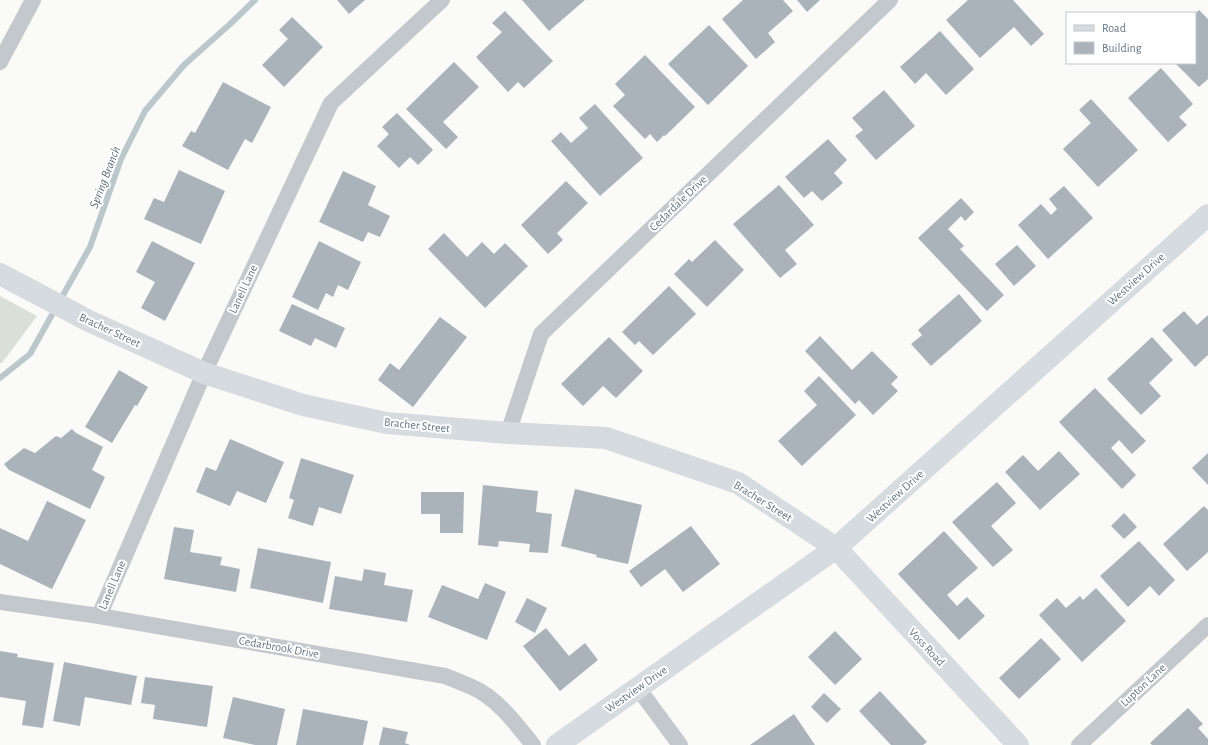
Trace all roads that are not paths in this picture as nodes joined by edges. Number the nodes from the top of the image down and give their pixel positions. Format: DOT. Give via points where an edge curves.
graph roads {
  1 [pos="33,0"];
  2 [pos="442,0"];
  3 [pos="890,0"];
  4 [pos="0,62"];
  5 [pos="1208,215"];
  6 [pos="0,274"];
  7 [pos="204,373"];
  8 [pos="508,433"];
  9 [pos="836,548"];
  10 [pos="0,602"];
  11 [pos="99,616"];
  12 [pos="1208,625"];
  13 [pos="638,688"];
  14 [pos="533,745"];
  15 [pos="557,745"];
  16 [pos="680,745"];
  17 [pos="1018,745"];
  18 [pos="1079,745"];
  1 -- 4 [label="street"];
  2 -- 7 [label="street, Lanell Lane" via="330,103"];
  3 -- 8 [label="street, Cedardale Drive" via="541,334"];
  5 -- 9 [label="street, Westview Drive"];
  6 -- 7 [label="street, Bracher Street" via="89,321"];
  7 -- 8 [label="street, Bracher Street" via="303,405 387,423"];
  7 -- 11 [label="street, Lanell Lane"];
  8 -- 9 [label="street, Bracher Street" via="606,438 738,483"];
  9 -- 13 [label="street, Westview Drive"];
  9 -- 17 [label="street, Voss Road"];
  10 -- 11 [label="street, Cedarbrook Drive"];
  11 -- 14 [label="street, Cedarbrook Drive" via="445,676 476,689 493,701"];
  12 -- 18 [label="street, Lupton Lane"];
  13 -- 15 [label="street, Westview Drive"];
  13 -- 16 [label="street"];
}
